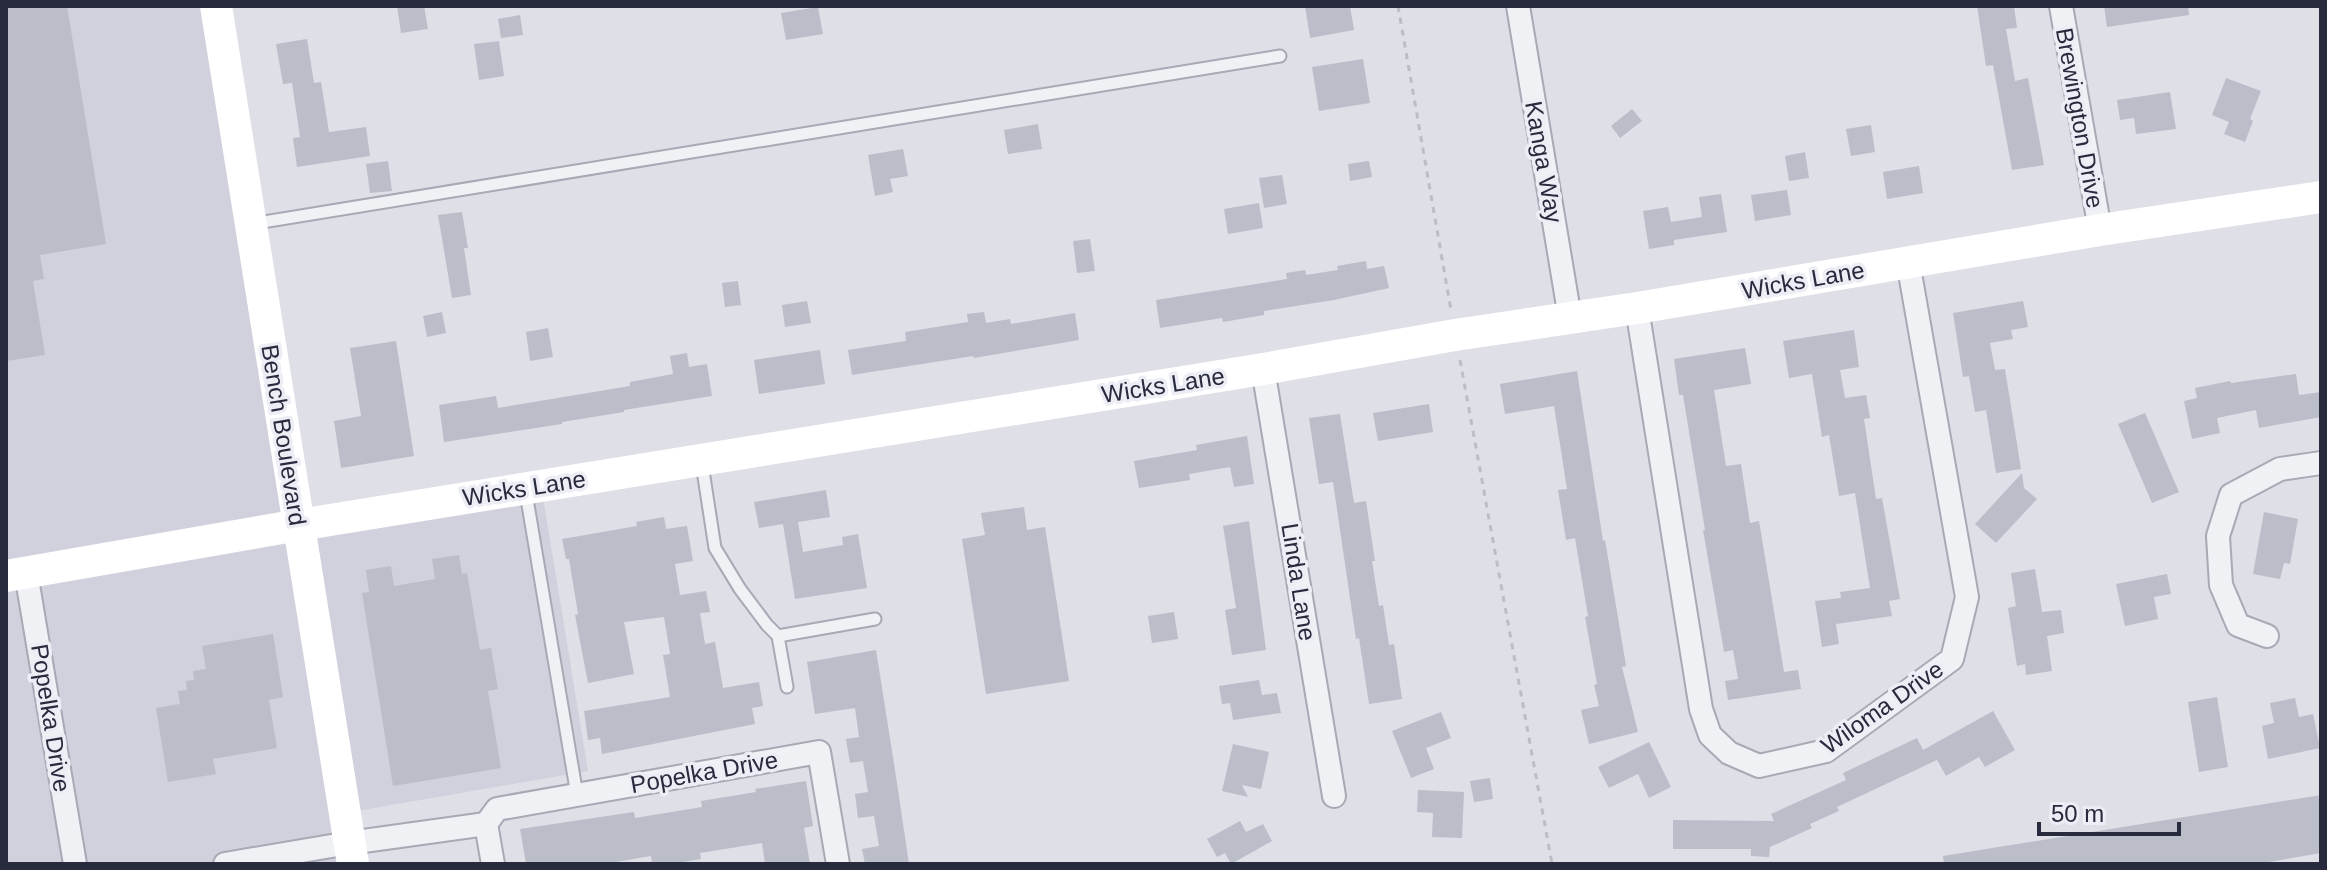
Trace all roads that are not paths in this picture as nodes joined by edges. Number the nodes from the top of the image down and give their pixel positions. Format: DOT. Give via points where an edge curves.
graph roads {
  1 [pos="216,6"];
  2 [pos="1518,6"];
  3 [pos="2061,6"];
  4 [pos="1280,56"];
  5 [pos="2321,197"];
  6 [pos="251,224"];
  7 [pos="2100,230"];
  8 [pos="1908,262"];
  9 [pos="1637,308"];
  10 [pos="1570,318"];
  11 [pos="1263,369"];
  12 [pos="701,460"];
  13 [pos="2321,463"];
  14 [pos="525,488"];
  15 [pos="299,525"];
  16 [pos="16,574"];
  17 [pos="875,619"];
  18 [pos="778,636"];
  19 [pos="2267,636"];
  20 [pos="787,687"];
  21 [pos="577,795"];
  22 [pos="1334,796"];
  23 [pos="486,824"];
  24 [pos="351,854"];
  25 [pos="75,864"];
  26 [pos="225,864"];
  27 [pos="493,864"];
  28 [pos="838,864"];
  1 -- 6 [label="street, Bench Boulevard"];
  2 -- 10 [label="street, Kanga Way"];
  3 -- 7 [label="street, Brewington Drive"];
  4 -- 6 [label="lane"];
  5 -- 7 [label="street, Wicks Lane"];
  6 -- 15 [label="street, Bench Boulevard"];
  7 -- 8 [label="street, Wicks Lane"];
  8 -- 9 [label="street, Wicks Lane"];
  8 -- 9 [label="street, Wiloma Drive" via="1967,597 1952,659 1826,751 1759,766 1729,753 1710,735 1701,709"];
  9 -- 10 [label="street, Wicks Lane"];
  10 -- 11 [label="street, Wicks Lane"];
  11 -- 12 [label="street, Wicks Lane"];
  11 -- 22 [label="street, Linda Lane"];
  12 -- 14 [label="street, Wicks Lane"];
  12 -- 18 [label="lane" via="715,548"];
  13 -- 19 [label="street" via="2280,469 2231,495 2218,536 2221,585 2238,625"];
  14 -- 15 [label="street, Wicks Lane"];
  14 -- 21 [label="lane"];
  15 -- 16 [label="street, Wicks Lane"];
  15 -- 24 [label="street, Bench Boulevard"];
  16 -- 25 [label="street, Popelka Drive"];
  17 -- 18 [label="lane"];
  18 -- 20 [label="lane"];
  21 -- 23 [label="street, Popelka Drive" via="497,809"];
  21 -- 28 [label="street, Popelka Drive" via="819,752"];
  23 -- 24 [label="street, Popelka Drive"];
  23 -- 27 [label="street"];
  24 -- 26 [label="street, Popelka Drive"];
}
